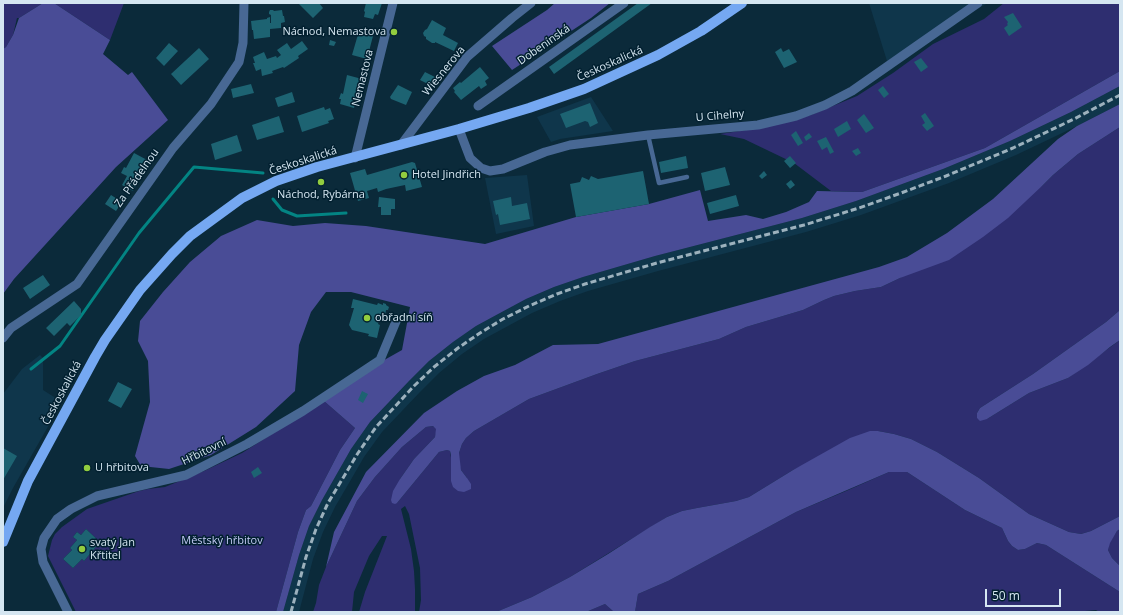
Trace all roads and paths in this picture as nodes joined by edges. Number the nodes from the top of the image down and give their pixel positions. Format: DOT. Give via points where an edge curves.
graph roads {
  1 [pos="244,3"];
  2 [pos="393,3"];
  3 [pos="531,3"];
  4 [pos="624,3"];
  5 [pos="742,3"];
  6 [pos="978,3"];
  7 [pos="478,106"];
  8 [pos="459,130"];
  9 [pos="648,135"];
  10 [pos="401,145"];
  11 [pos="355,158"];
  12 [pos="687,177"];
  13 [pos="396,319"];
  14 [pos="3,338"];
  15 [pos="3,542"];
  16 [pos="68,612"];
  1 -- 14 [label="street, Za Přádelnou" via="243,43 239,62 212,104 174,148 77,284 11,328"];
  2 -- 11 [label="street, Nemastova"];
  3 -- 10 [label="street, Wiesnerova" via="467,58"];
  4 -- 7 [label="street, Dobenínská"];
  5 -- 8 [label="main road, Českoskalická" via="701,31 619,74 529,108"];
  6 -- 9 [label="street, U Cihelny" via="852,91 825,105 796,116 758,125"];
  8 -- 9 [label="street, U Cihelny" via="470,158 481,168 490,171 503,169 570,144"];
  8 -- 10 [label="main road, Českoskalická"];
  9 -- 12 [label="lane" via="659,183"];
  10 -- 11 [label="main road, Českoskalická"];
  11 -- 15 [label="main road, Českoskalická" via="276,181 242,198 190,236 172,254 140,290 98,351 28,481"];
  13 -- 16 [label="street, Hřbitovní" via="380,360 253,441 186,475 97,496 57,519 44,538 41,549 43,562"];
}
